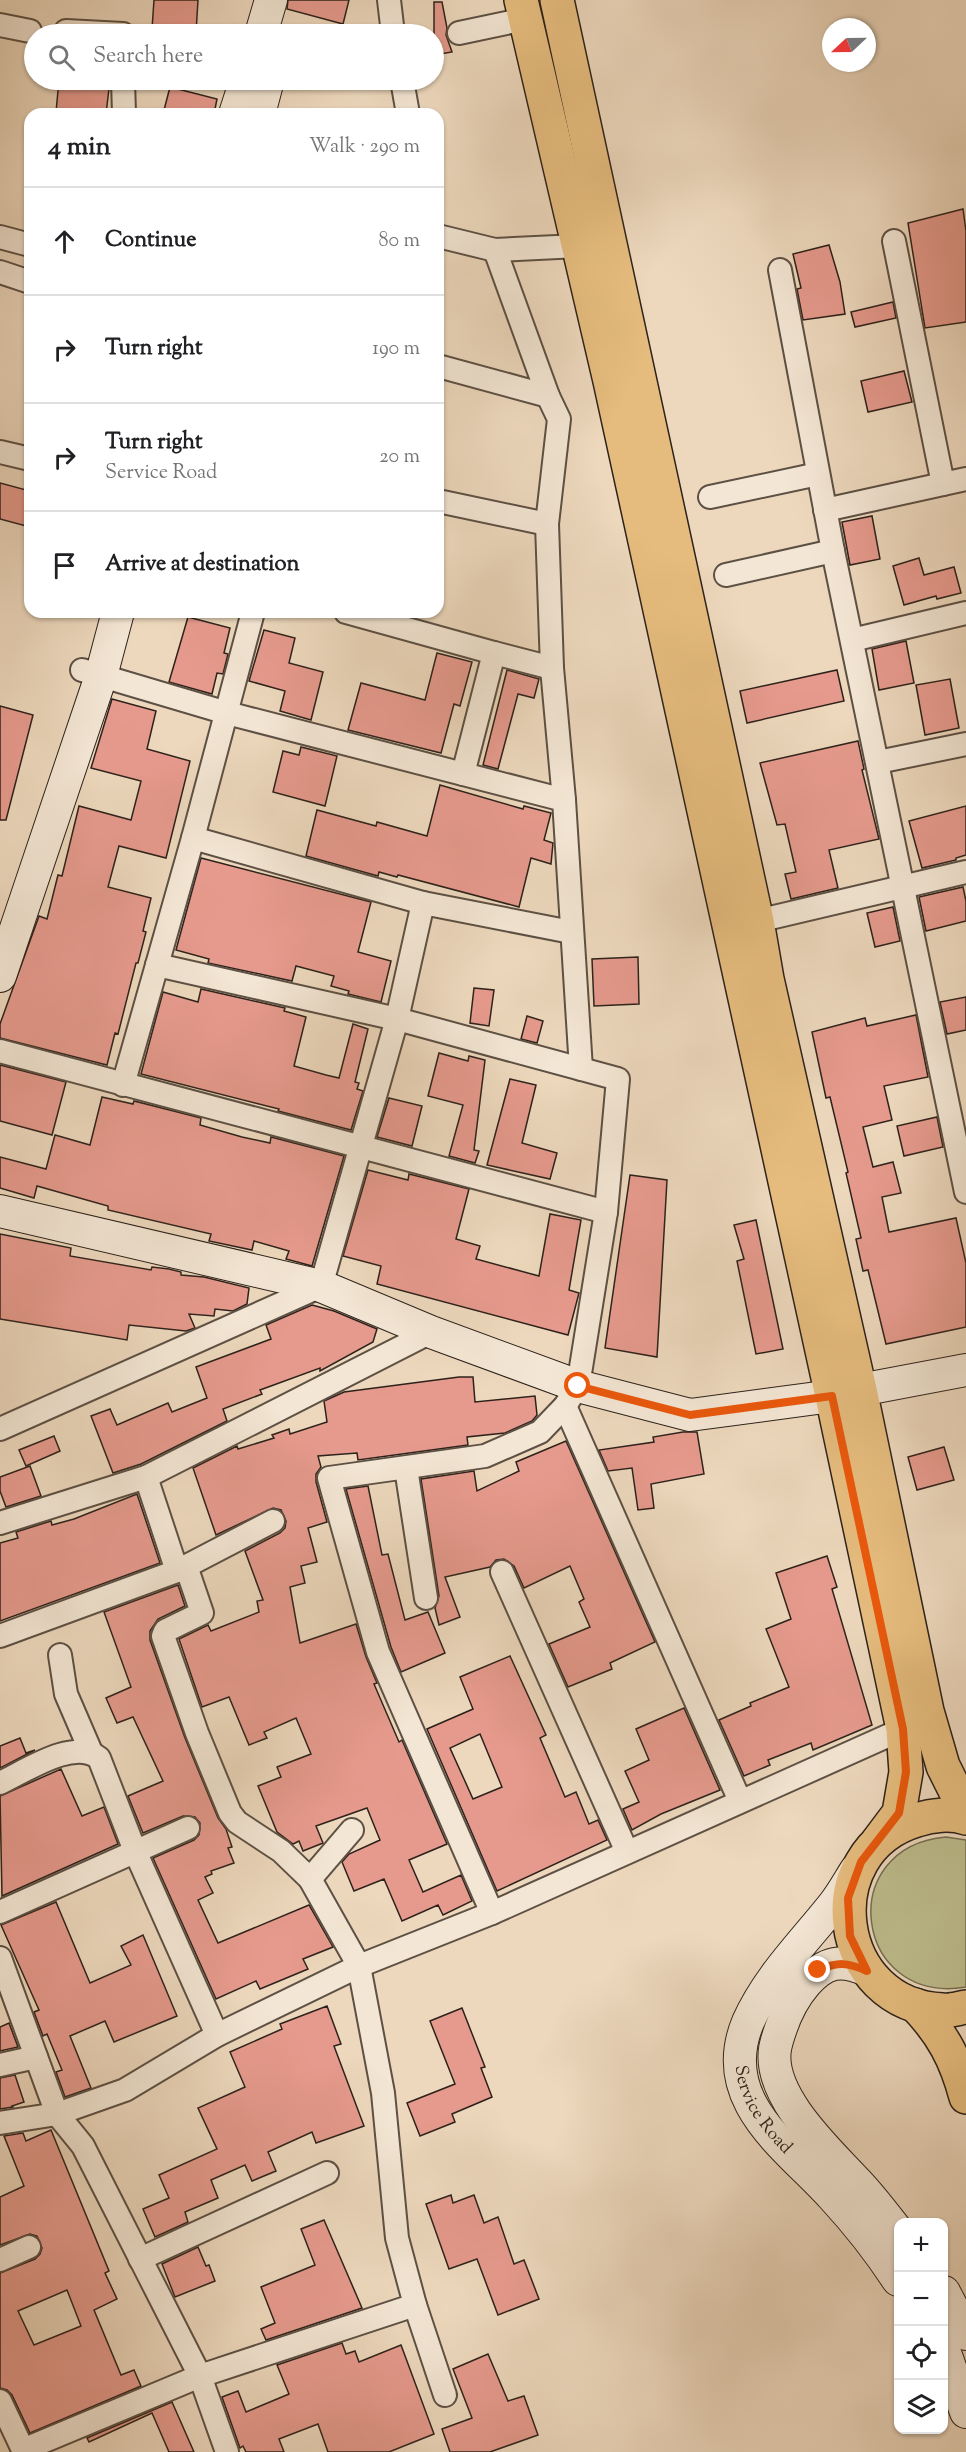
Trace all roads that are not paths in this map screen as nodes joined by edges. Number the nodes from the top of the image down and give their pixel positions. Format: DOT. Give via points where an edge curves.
graph roads {
  1 [pos="271,0"];
  2 [pos="291,0"];
  3 [pos="389,0"];
  4 [pos="557,0"];
  5 [pos="523,10"];
  6 [pos="264,24"];
  7 [pos="284,24"];
  8 [pos="392,24"];
  9 [pos="0,25"];
  10 [pos="24,30"];
  11 [pos="459,33"];
  12 [pos="123,90"];
  13 [pos="243,90"];
  14 [pos="265,90"];
  15 [pos="404,90"];
  16 [pos="124,108"];
  17 [pos="237,108"];
  18 [pos="261,108"];
  19 [pos="407,108"];
  20 [pos="0,237"];
  21 [pos="444,237"];
  22 [pos="894,241"];
  23 [pos="24,243"];
  24 [pos="578,246"];
  25 [pos="495,250"];
  26 [pos="780,270"];
  27 [pos="0,272"];
  28 [pos="24,280"];
  29 [pos="444,368"];
  30 [pos="548,396"];
  31 [pos="0,452"];
  32 [pos="24,458"];
  33 [pos="818,474"];
  34 [pos="966,479"];
  35 [pos="943,484"];
  36 [pos="710,497"];
  37 [pos="444,502"];
  38 [pos="825,510"];
  39 [pos="546,524"];
  40 [pos="833,551"];
  41 [pos="726,575"];
  42 [pos="966,613"];
  43 [pos="96,618"];
  44 [pos="115,618"];
  45 [pos="251,618"];
  46 [pos="368,618"];
  47 [pos="852,640"];
  48 [pos="494,653"];
  49 [pos="552,668"];
  50 [pos="91,673"];
  51 [pos="226,713"];
  52 [pos="966,744"];
  53 [pos="878,762"];
  54 [pos="463,774"];
  55 [pos="564,800"];
  56 [pos="193,838"];
  57 [pos="966,872"];
  58 [pos="903,888"];
  59 [pos="423,903"];
  60 [pos="0,914"];
  61 [pos="757,921"];
  62 [pos="571,932"];
  63 [pos="157,965"];
  64 [pos="0,976"];
  65 [pos="397,1019"];
  66 [pos="0,1051"];
  67 [pos="581,1069"];
  68 [pos="123,1085"];
  69 [pos="360,1146"];
  70 [pos="966,1192"];
  71 [pos="0,1211"];
  72 [pos="606,1212"];
  73 [pos="321,1286"];
  74 [pos="431,1332"];
  75 [pos="966,1370"];
  76 [pos="846,1393"];
  77 [pos="572,1396"];
  78 [pos="0,1429"];
  79 [pos="406,1468"];
  80 [pos="146,1477"];
  81 [pos="273,1521"];
  82 [pos="0,1523"];
  83 [pos="182,1568"];
  84 [pos="502,1572"];
  85 [pos="426,1598"];
  86 [pos="0,1636"];
  87 [pos="60,1655"];
  88 [pos="903,1729"];
  89 [pos="91,1752"];
  90 [pos="0,1782"];
  91 [pos="740,1801"];
  92 [pos="966,1807"];
  93 [pos="966,1818"];
  94 [pos="188,1828"];
  95 [pos="352,1830"];
  96 [pos="135,1851"];
  97 [pos="627,1852"];
  98 [pos="870,1852"];
  99 [pos="310,1879"];
  100 [pos="0,1911"];
  101 [pos="492,1913"];
  102 [pos="0,1958"];
  103 [pos="358,1966"];
  104 [pos="867,1971"];
  105 [pos="915,2006"];
  106 [pos="966,2007"];
  107 [pos="217,2035"];
  108 [pos="36,2057"];
  109 [pos="0,2065"];
  110 [pos="964,2089"];
  111 [pos="57,2114"];
  112 [pos="0,2123"];
  113 [pos="327,2173"];
  114 [pos="894,2227"];
  115 [pos="29,2247"];
  116 [pos="140,2259"];
  117 [pos="0,2260"];
  118 [pos="894,2274"];
  119 [pos="948,2300"];
  120 [pos="415,2305"];
  121 [pos="966,2334"];
  122 [pos="948,2361"];
  123 [pos="200,2376"];
  124 [pos="445,2395"];
  125 [pos="0,2401"];
  126 [pos="966,2412"];
  127 [pos="23,2451"];
  128 [pos="227,2452"];
  1 -- 6 [label="street"];
  2 -- 7 [label="street"];
  3 -- 8 [label="street"];
  4 -- 61 [label="main road"];
  5 -- 11 [label="street"];
  5 -- 24 [label="main road"];
  9 -- 10 [label="street"];
  12 -- 16 [label="street"];
  13 -- 17 [label="street"];
  14 -- 18 [label="street"];
  15 -- 19 [label="street"];
  20 -- 23 [label="street"];
  21 -- 25 [label="street"];
  22 -- 35 [label="street"];
  24 -- 25 [label="street"];
  24 -- 76 [label="main road"];
  25 -- 30 [label="street"];
  26 -- 33 [label="street"];
  27 -- 28 [label="street"];
  29 -- 30 [label="street"];
  30 -- 39 [label="street" via="559,419"];
  31 -- 32 [label="street"];
  33 -- 36 [label="street"];
  33 -- 38 [label="street"];
  34 -- 35 [label="street"];
  35 -- 38 [label="street"];
  37 -- 39 [label="street"];
  38 -- 40 [label="street"];
  39 -- 49 [label="street"];
  40 -- 41 [label="street"];
  40 -- 47 [label="street"];
  42 -- 47 [label="street"];
  43 -- 50 [label="street"];
  44 -- 50 [label="street"];
  45 -- 51 [label="street"];
  46 -- 48 [label="street"];
  47 -- 53 [label="street"];
  48 -- 49 [label="street"];
  48 -- 54 [label="street"];
  49 -- 55 [label="street"];
  50 -- 51 [label="street"];
  50 -- 60 [label="street"];
  50 -- 64 [label="street"];
  51 -- 54 [label="street"];
  51 -- 56 [label="street"];
  52 -- 53 [label="street"];
  53 -- 58 [label="street"];
  54 -- 55 [label="street"];
  55 -- 62 [label="street"];
  56 -- 59 [label="street"];
  56 -- 63 [label="street"];
  57 -- 58 [label="street"];
  58 -- 61 [label="street"];
  58 -- 70 [label="street"];
  59 -- 62 [label="street"];
  59 -- 65 [label="street"];
  61 -- 76 [label="main road"];
  62 -- 67 [label="street"];
  63 -- 65 [label="street"];
  63 -- 68 [label="street"];
  65 -- 67 [label="street"];
  65 -- 69 [label="street"];
  66 -- 68 [label="street"];
  67 -- 72 [label="street" via="618,1078"];
  68 -- 69 [label="street"];
  69 -- 72 [label="street"];
  69 -- 73 [label="street"];
  71 -- 73 [label="street"];
  72 -- 77 [label="street"];
  73 -- 74 [label="street"];
  73 -- 78 [label="street"];
  74 -- 77 [label="street"];
  74 -- 80 [label="street"];
  75 -- 76 [label="street"];
  76 -- 77 [label="street" via="690,1415"];
  76 -- 88 [label="main road"];
  76 -- 92 [label="main road" via="927,1711 943,1766"];
  77 -- 79 [label="street" via="540,1432 485,1456"];
  77 -- 91 [label="street"];
  79 -- 85 [label="street"];
  79 -- 101 [label="street" via="329,1478 378,1652"];
  80 -- 82 [label="street"];
  80 -- 83 [label="street"];
  81 -- 83 [label="street"];
  83 -- 86 [label="street"];
  83 -- 99 [label="street" via="202,1613 165,1631 163,1636 197,1733 233,1817 281,1851"];
  84 -- 97 [label="street"];
  87 -- 89 [label="street" via="66,1695"];
  88 -- 91 [label="street"];
  88 -- 98 [label="main road" via="906,1772 899,1813"];
  89 -- 90 [label="street" via="62,1754"];
  89 -- 96 [label="street" via="99,1758"];
  91 -- 97 [label="street"];
  93 -- 98 [label="main road" via="931,1816 903,1824"];
  94 -- 96 [label="street"];
  95 -- 99 [label="street"];
  96 -- 100 [label="street"];
  96 -- 107 [label="street"];
  97 -- 101 [label="street"];
  98 -- 104 [label="main road" via="848,1898 850,1936"];
  98 -- 118 [label="street, Service Road" via="835,1903 775,1976 748,2022 739,2056 743,2084 758,2118 833,2197"];
  99 -- 103 [label="street"];
  101 -- 103 [label="street"];
  102 -- 108 [label="street"];
  103 -- 107 [label="street"];
  103 -- 120 [label="street" via="383,2093 397,2238"];
  104 -- 105 [label="main road" via="888,1992"];
  104 -- 114 [label="street, Service Road" via="849,1963 818,1970 793,1998 774,2051 778,2078 788,2101"];
  105 -- 106 [label="main road" via="944,2011"];
  105 -- 110 [label="main road" via="935,2026"];
  107 -- 111 [label="street" via="125,2090"];
  108 -- 109 [label="street"];
  108 -- 111 [label="street"];
  111 -- 112 [label="street"];
  111 -- 116 [label="street" via="83,2146"];
  113 -- 116 [label="street"];
  115 -- 117 [label="street"];
  116 -- 123 [label="street"];
  119 -- 121 [label="street"];
  120 -- 123 [label="street"];
  120 -- 124 [label="street"];
  122 -- 126 [label="street"];
  123 -- 127 [label="street"];
  123 -- 128 [label="street"];
  125 -- 127 [label="street"];
}
